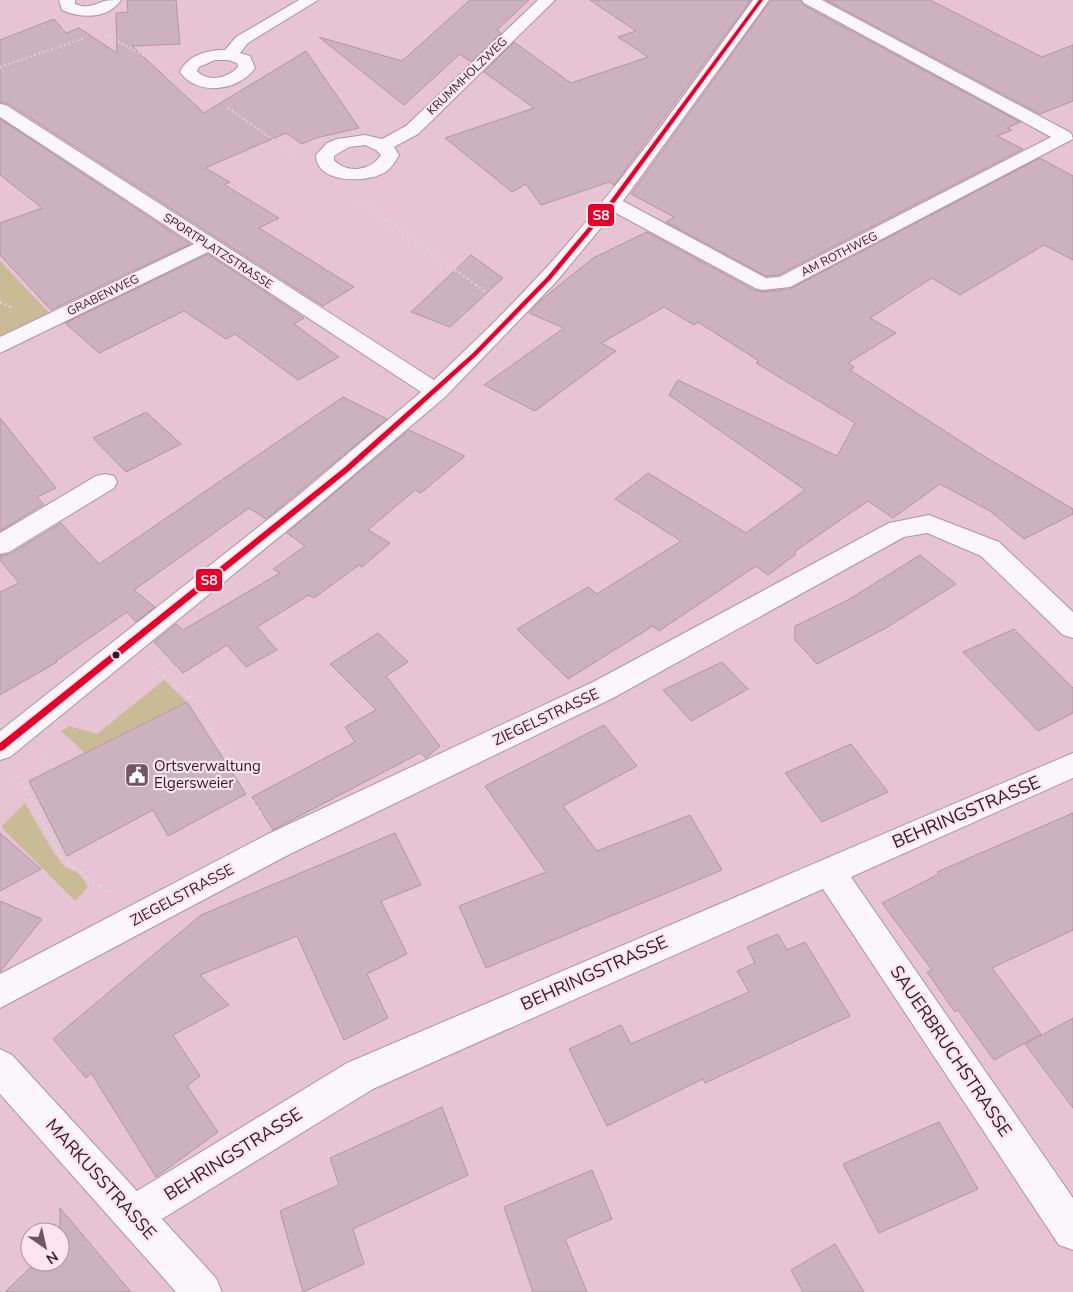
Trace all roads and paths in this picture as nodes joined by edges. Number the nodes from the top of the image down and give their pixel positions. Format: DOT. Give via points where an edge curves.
graph roads {
  1 [pos="67,0"];
  2 [pos="113,0"];
  3 [pos="310,0"];
  4 [pos="547,0"];
  5 [pos="761,0"];
  6 [pos="810,0"];
  7 [pos="91,36"];
  8 [pos="230,55"];
  9 [pos="0,67"];
  10 [pos="0,109"];
  11 [pos="1069,136"];
  12 [pos="383,145"];
  13 [pos="612,202"];
  14 [pos="207,244"];
  15 [pos="0,346"];
  16 [pos="437,392"];
  17 [pos="105,482"];
  18 [pos="0,545"];
  19 [pos="1073,628"];
  20 [pos="126,645"];
  21 [pos="0,748"];
  22 [pos="40,757"];
  23 [pos="1073,765"];
  24 [pos="54,768"];
  25 [pos="11,772"];
  26 [pos="279,844"];
  27 [pos="829,871"];
  28 [pos="142,916"];
  29 [pos="0,992"];
  30 [pos="0,1067"];
  31 [pos="133,1215"];
  32 [pos="1073,1231"];
  33 [pos="202,1292"];
  1 -- 2 [label="street" via="68,7 87,11 102,8"];
  3 -- 8 [label="street" via="242,40"];
  4 -- 12 [label="street, KRUMMHOLZWEG" via="412,130"];
  5 -- 13 [label="street"];
  6 -- 11 [label="street, AM ROTHWEG"];
  7 -- 9 [label="path"];
  10 -- 14 [label="street, SPORTPLATZSTRASSE"];
  11 -- 13 [label="street, AM ROTHWEG" via="783,283 762,284"];
  13 -- 16 [label="street" via="517,312"];
  14 -- 15 [label="street, GRABENWEG"];
  14 -- 16 [label="street, SPORTPLATZSTRASSE"];
  16 -- 20 [label="street" via="330,484"];
  17 -- 18 [label="street"];
  19 -- 26 [label="street, ZIEGELSTRASSE" via="990,549 929,524 898,529 604,690"];
  20 -- 21 [label="street"];
  20 -- 26 [label="path" via="193,700"];
  22 -- 24 [label="path"];
  23 -- 27 [label="street, BEHRINGSTRASSE"];
  25 -- 28 [label="path" via="22,783 63,859"];
  26 -- 28 [label="street, ZIEGELSTRASSE"];
  27 -- 31 [label="street, BEHRINGSTRASSE" via="360,1076"];
  27 -- 32 [label="street, SAUERBRUCHSTRASSE"];
  28 -- 29 [label="street, ZIEGELSTRASSE"];
  30 -- 31 [label="street, MARKUSSTRASSE"];
  31 -- 33 [label="street, MARKUSSTRASSE"];
}
